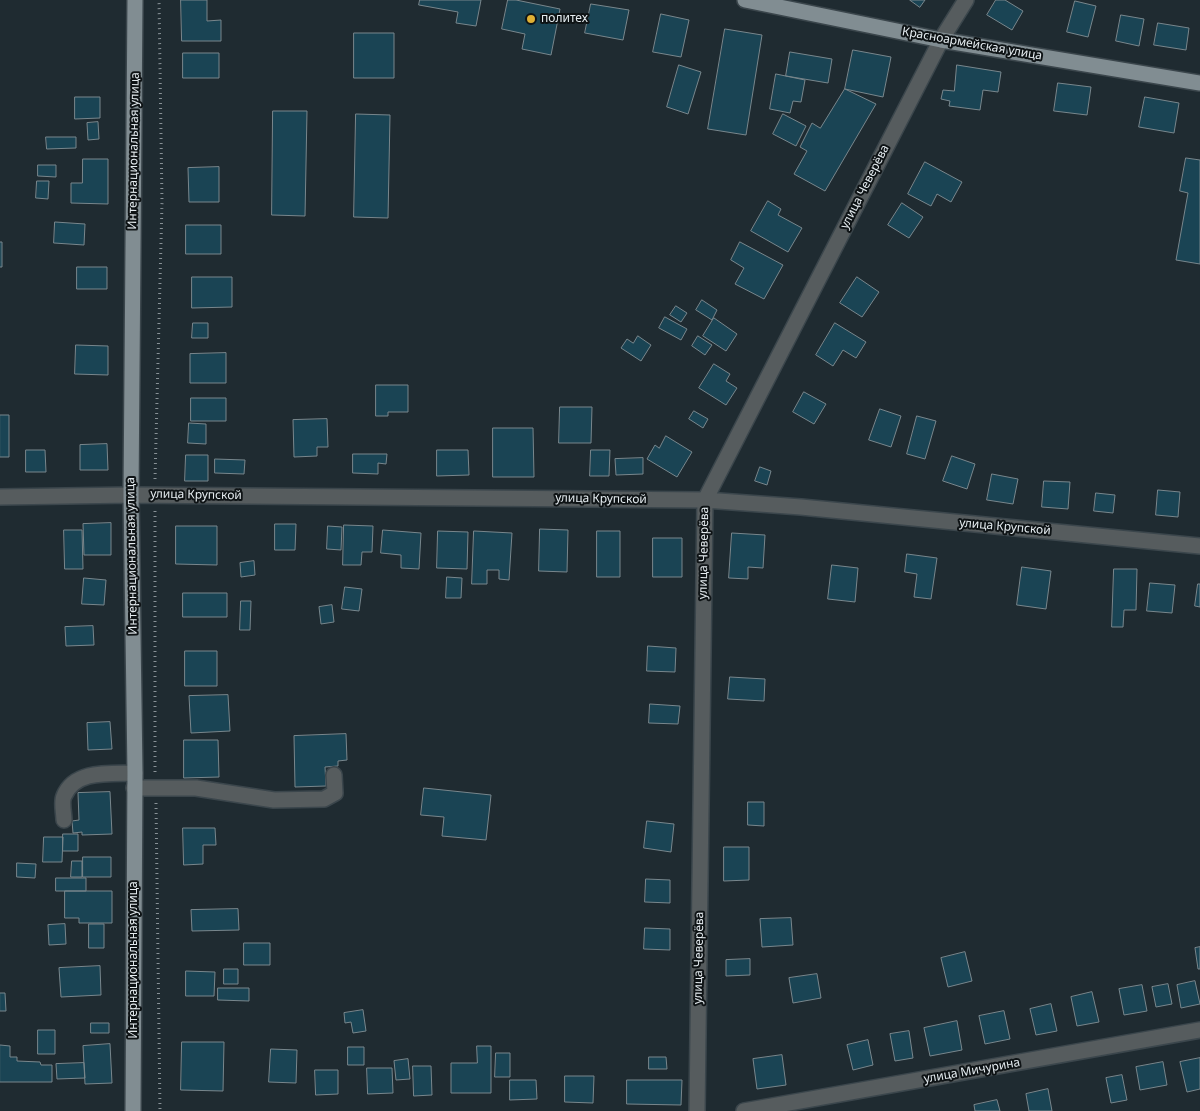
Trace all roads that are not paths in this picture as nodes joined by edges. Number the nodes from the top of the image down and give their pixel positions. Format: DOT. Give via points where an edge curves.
graph roads {
  1 [pos="136,0"];
  2 [pos="745,0"];
  3 [pos="966,0"];
  4 [pos="765,2"];
  5 [pos="941,40"];
  6 [pos="1200,83"];
  7 [pos="131,495"];
  8 [pos="0,497"];
  9 [pos="705,500"];
  10 [pos="1200,546"];
  11 [pos="135,773"];
  12 [pos="334,775"];
  13 [pos="134,788"];
  14 [pos="64,820"];
  15 [pos="1200,1030"];
  16 [pos="133,1111"];
  17 [pos="696,1111"];
  18 [pos="744,1111"];
  1 -- 7 [label="main road, Интернациональная улица"];
  2 -- 4 [label="main road, Красноармейская улица"];
  3 -- 5 [label="street, улица Чеверёва"];
  4 -- 5 [label="main road, Красноармейская улица"];
  5 -- 6 [label="main road, Красноармейская улица"];
  5 -- 9 [label="street, улица Чеверёва"];
  7 -- 8 [label="street, улица Крупской"];
  7 -- 9 [label="street, улица Крупской"];
  7 -- 11 [label="main road, Интернациональная улица"];
  9 -- 10 [label="street, улица Крупской"];
  9 -- 17 [label="street, улица Чеверёва"];
  11 -- 13 [label="main road, Интернациональная улица"];
  11 -- 14 [label="street" via="90,775 78,780 63,798"];
  12 -- 13 [label="street" via="336,793 324,799 274,800 196,788"];
  13 -- 16 [label="main road, Интернациональная улица"];
  15 -- 18 [label="street, улица Мичурина"];
}
